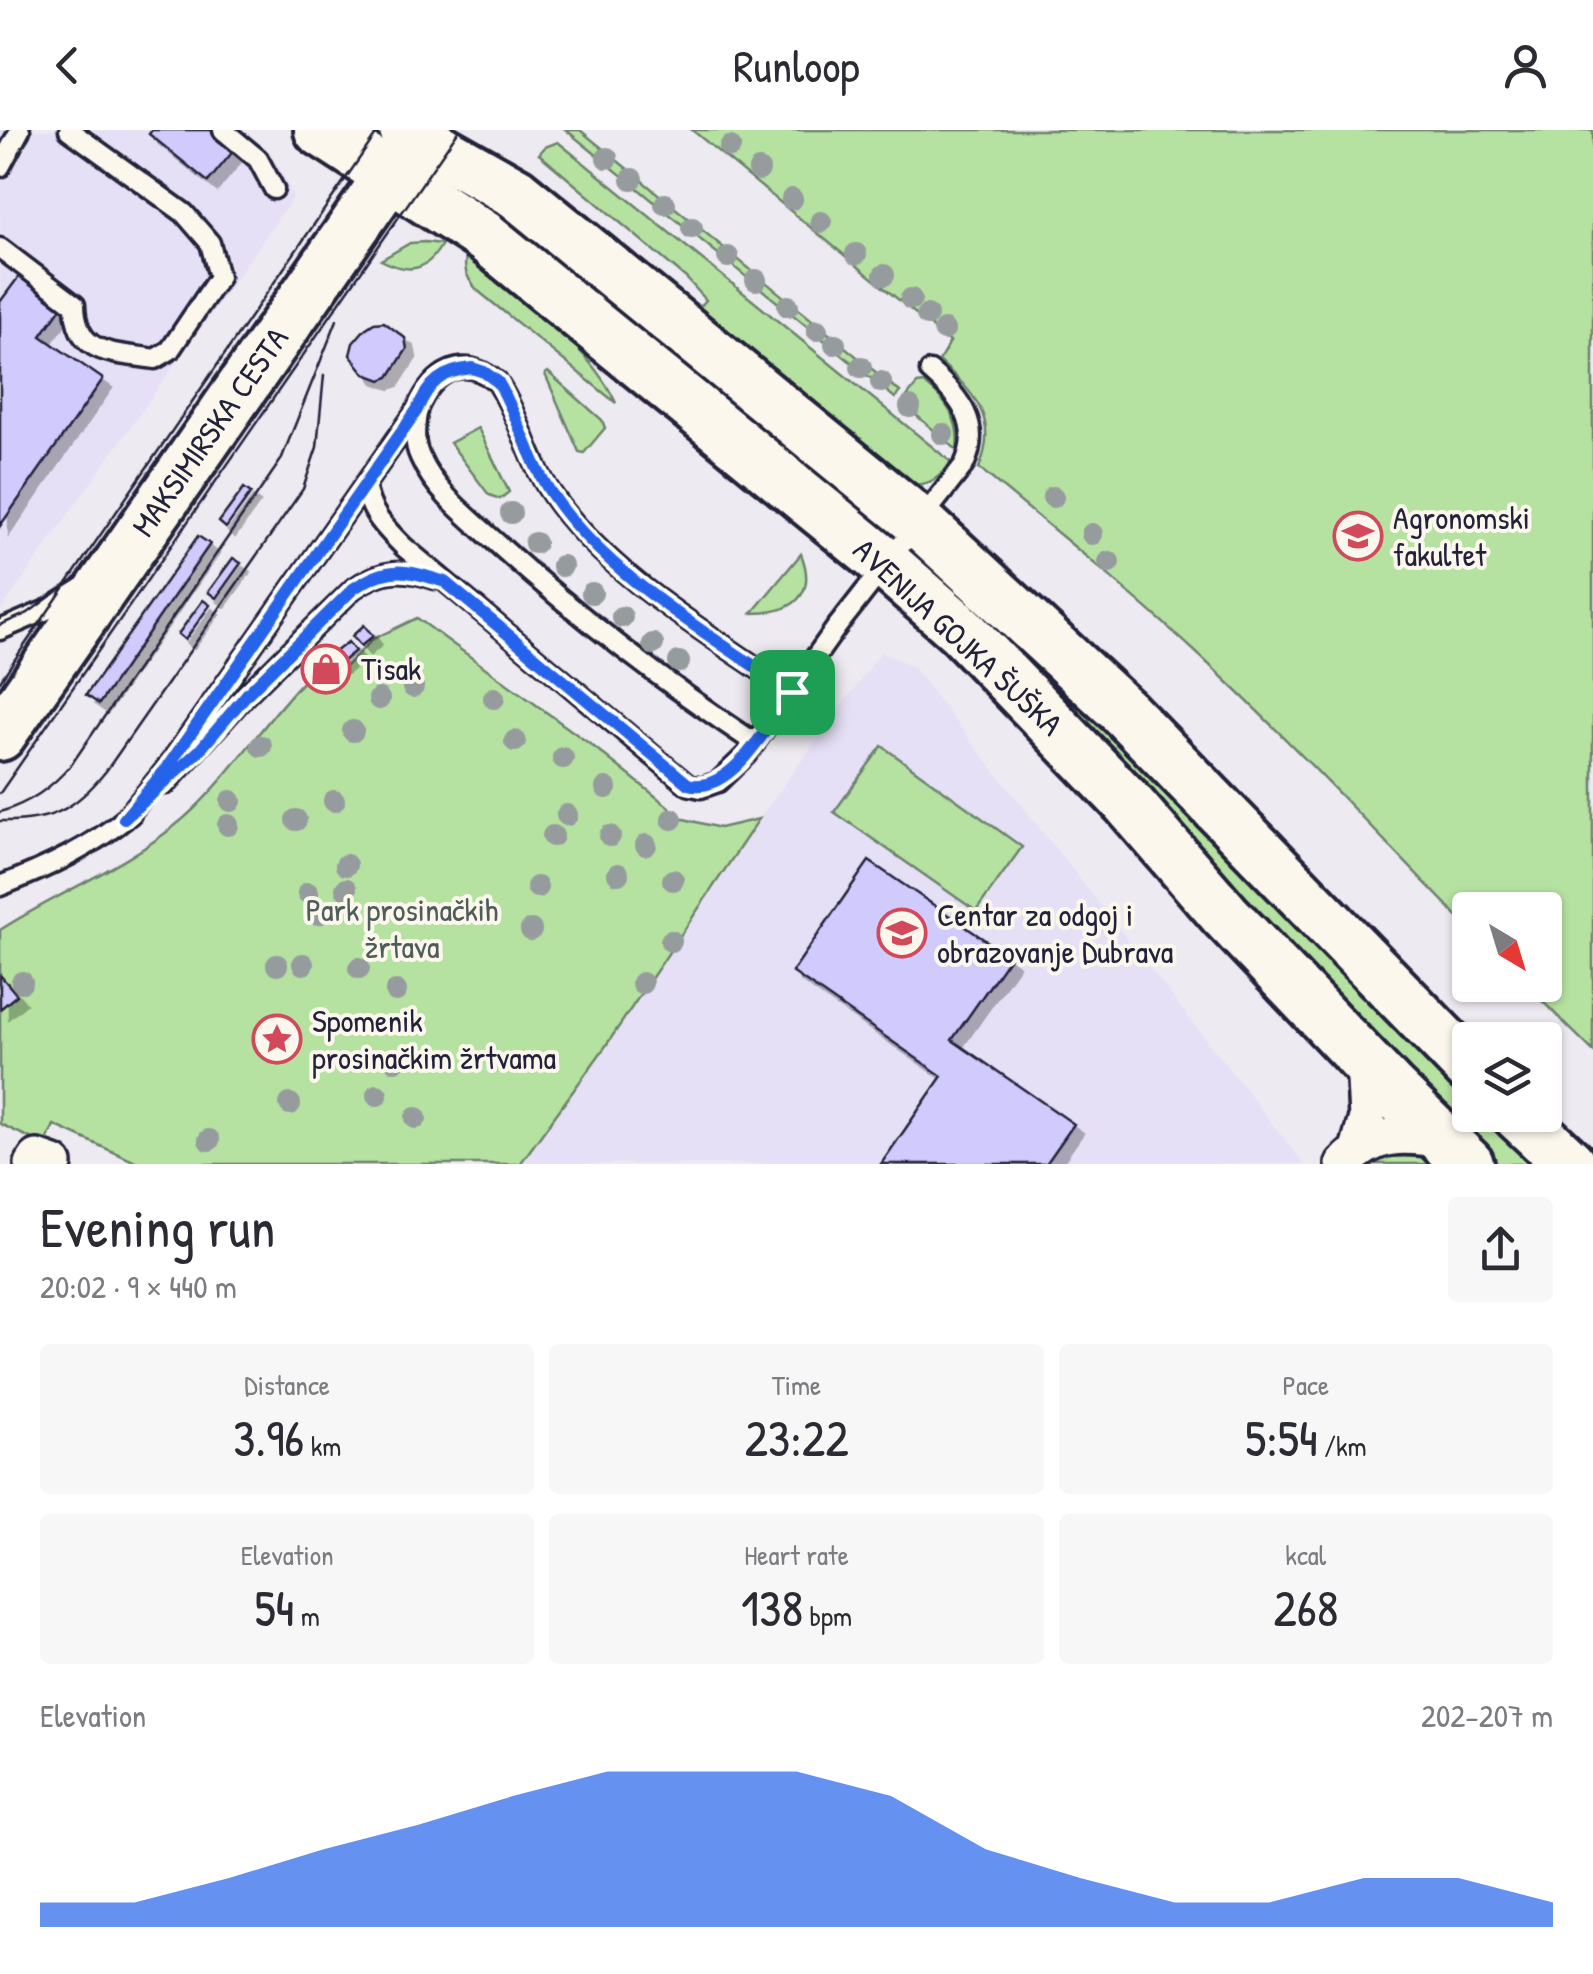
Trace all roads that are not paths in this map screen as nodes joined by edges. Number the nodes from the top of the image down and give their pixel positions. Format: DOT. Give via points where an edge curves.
graph roads {
  1 [pos="20,130"];
  2 [pos="69,130"];
  3 [pos="223,130"];
  4 [pos="320,130"];
  5 [pos="409,143"];
  6 [pos="0,167"];
  7 [pos="274,190"];
  8 [pos="0,248"];
  9 [pos="930,371"];
  10 [pos="417,410"];
  11 [pos="365,484"];
  12 [pos="920,523"];
  13 [pos="886,564"];
  14 [pos="115,567"];
  15 [pos="445,582"];
  16 [pos="0,630"];
  17 [pos="792,692"];
  18 [pos="0,736"];
  19 [pos="755,743"];
  20 [pos="124,819"];
  21 [pos="0,886"];
  22 [pos="1452,1049"];
  23 [pos="1364,1061"];
  24 [pos="1536,1132"];
  25 [pos="1456,1152"];
  26 [pos="1351,1156"];
  27 [pos="1570,1164"];
  1 -- 6 [label="lane"];
  2 -- 8 [label="lane" via="184,213 210,244 219,277 170,350 155,359 98,349 80,336 76,305"];
  3 -- 7 [label="lane" via="258,159"];
  4 -- 5 [label="main road"];
  5 -- 12 [label="main road, AVENIJA GOJKA ŠUŠKA" via="516,193"];
  5 -- 13 [label="main road, AVENIJA GOJKA ŠUŠKA" via="484,237"];
  5 -- 14 [label="main road, MAKSIMIRSKA CESTA"];
  9 -- 12 [label="lane" via="960,400 972,444"];
  10 -- 11 [label="lane"];
  10 -- 17 [label="lane" via="438,376 472,368 498,382 548,490 582,532 652,593"];
  10 -- 19 [label="lane" via="418,454 446,495 617,646"];
  11 -- 15 [label="lane" via="379,522"];
  11 -- 20 [label="lane"];
  12 -- 13 [label="lane"];
  12 -- 22 [label="main road, AVENIJA GOJKA ŠUŠKA" via="1124,712"];
  13 -- 17 [label="lane"];
  13 -- 23 [label="main road, AVENIJA GOJKA ŠUŠKA" via="1055,727"];
  14 -- 16 [label="lane" via="49,609"];
  14 -- 18 [label="main road, MAKSIMIRSKA CESTA"];
  15 -- 19 [label="lane" via="688,784 718,782"];
  15 -- 20 [label="lane" via="389,571 353,589 199,751"];
  17 -- 19 [label="lane"];
  20 -- 21 [label="lane" via="67,857"];
  23 -- 25 [label="main road, AVENIJA GOJKA ŠUŠKA"];
  23 -- 26 [label="street" via="1367,1118"];
  24 -- 27 [label="main road"];
  25 -- 26 [label="street" via="1393,1136"];
}
